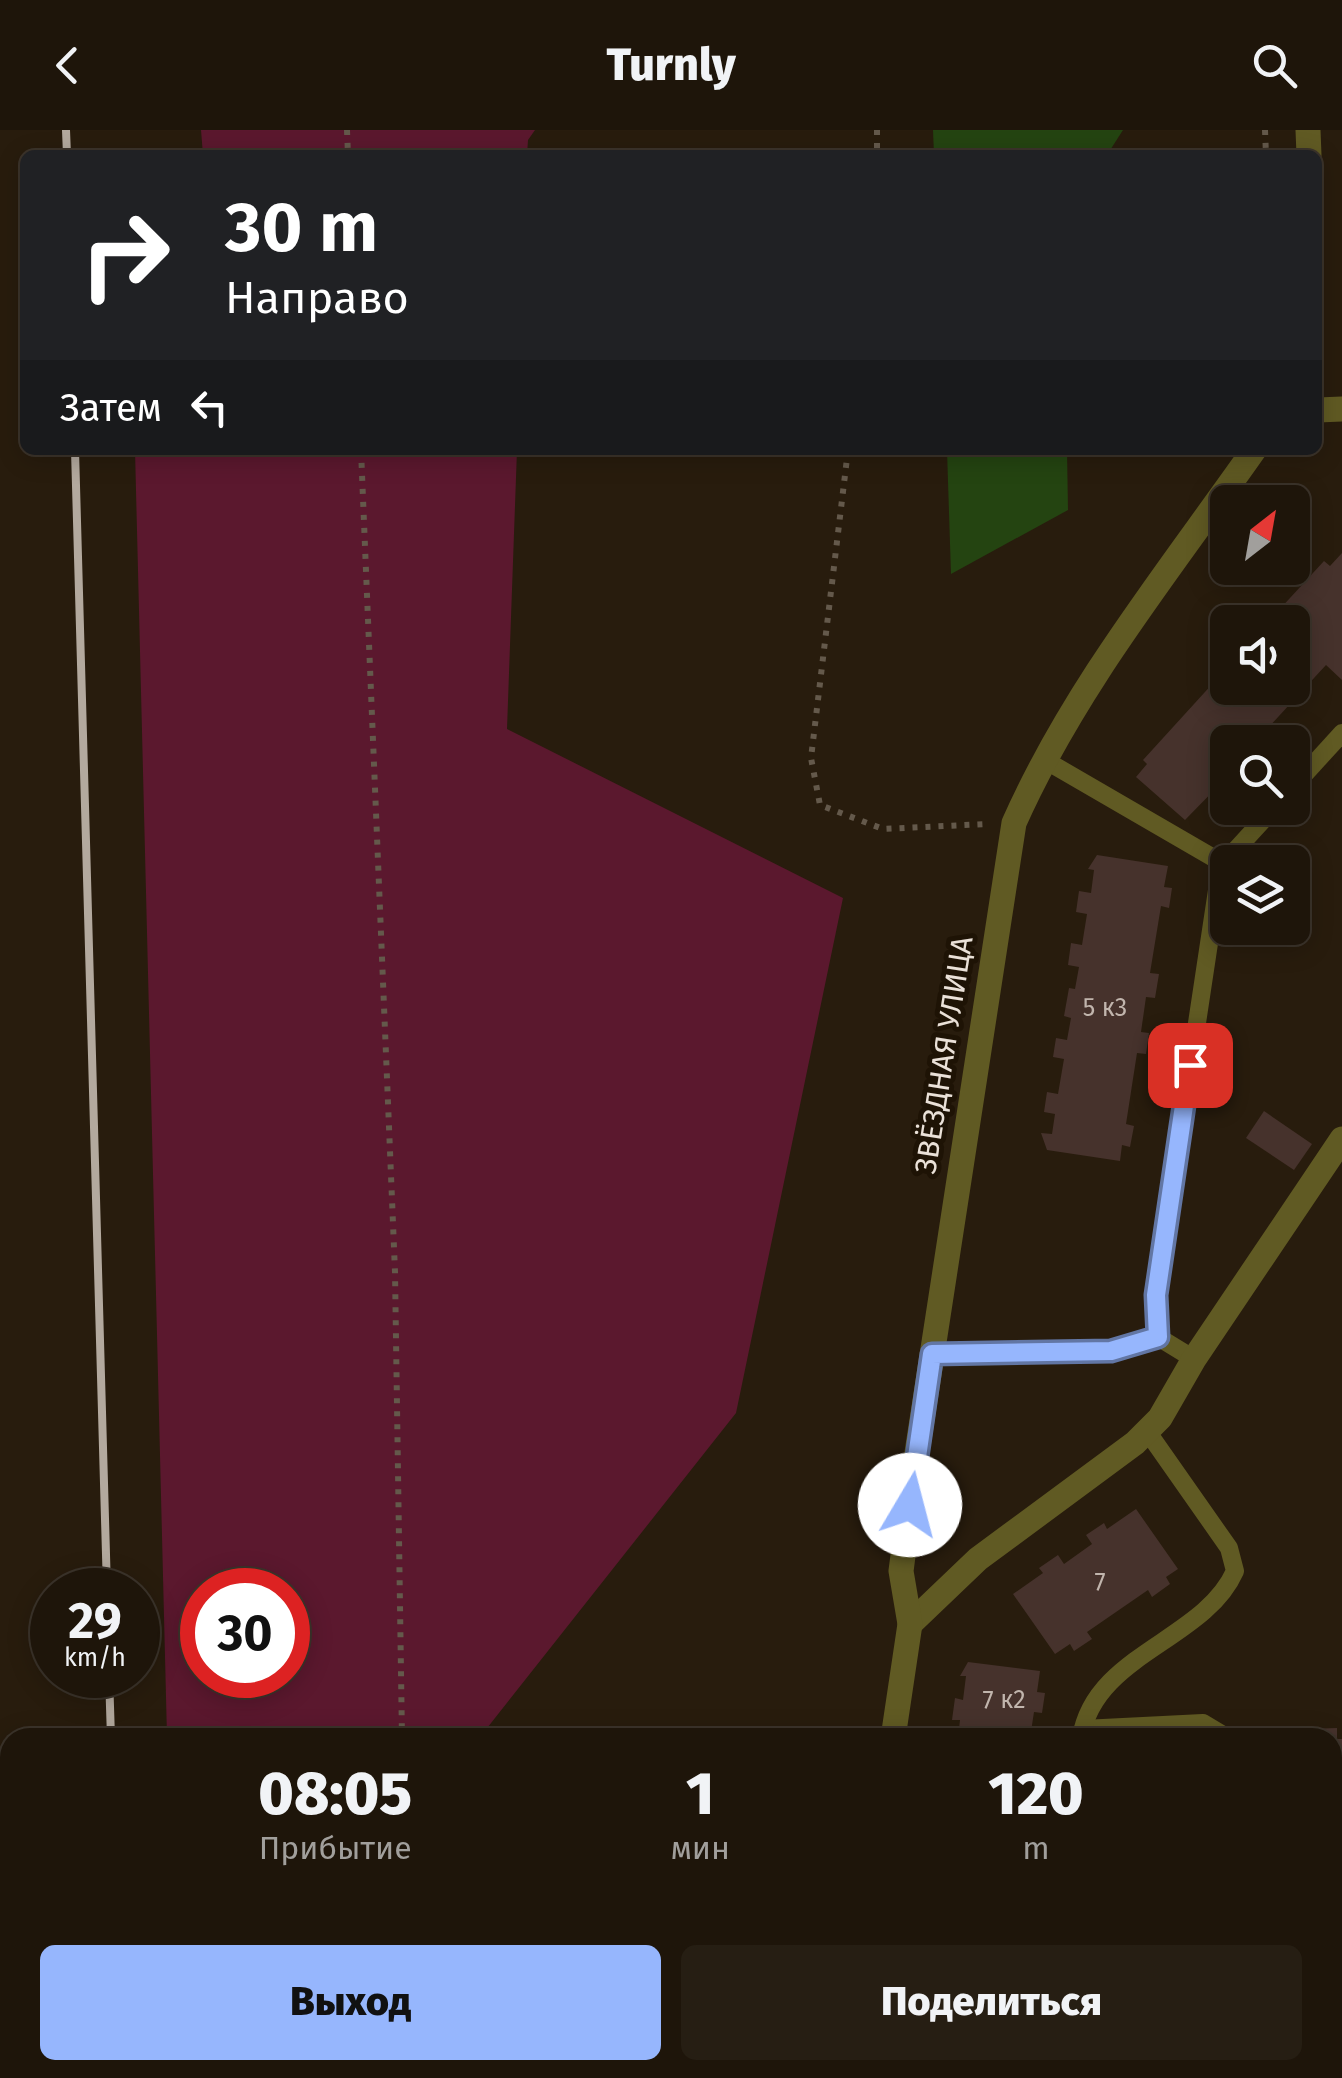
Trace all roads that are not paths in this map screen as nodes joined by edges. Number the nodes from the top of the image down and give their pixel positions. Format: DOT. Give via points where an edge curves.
graph roads {
  1 [pos="1250,455"];
  2 [pos="1342,733"];
  3 [pos="1042,760"];
  4 [pos="1310,768"];
  5 [pos="1259,825"];
  6 [pos="1241,845"];
  7 [pos="1210,856"];
  8 [pos="1210,926"];
  9 [pos="1342,1139"];
  10 [pos="1158,1337"];
  11 [pos="932,1354"];
  12 [pos="1194,1359"];
  13 [pos="1147,1431"];
  14 [pos="910,1624"];
  15 [pos="894,1728"];
  16 [pos="1084,1728"];
  17 [pos="1142,1728"];
  18 [pos="1212,1728"];
  1 -- 3 [label="street, ЗВЁЗДНАЯ УЛИЦА"];
  2 -- 4 [label="lane"];
  3 -- 7 [label="lane"];
  3 -- 11 [label="street, ЗВЁЗДНАЯ УЛИЦА" via="1014,823"];
  5 -- 6 [label="lane"];
  8 -- 10 [label="lane" via="1156,1295"];
  9 -- 12 [label="street"];
  10 -- 11 [label="lane" via="1111,1351"];
  10 -- 12 [label="lane"];
  11 -- 14 [label="street, ЗВЁЗДНАЯ УЛИЦА" via="901,1571"];
  12 -- 13 [label="street"];
  13 -- 14 [label="street" via="978,1560"];
  13 -- 16 [label="lane" via="1229,1548 1235,1571 1217,1600 1114,1678 1098,1695"];
  14 -- 15 [label="street, ЗВЁЗДНАЯ УЛИЦА"];
  17 -- 18 [label="lane" via="1203,1722"];
}
